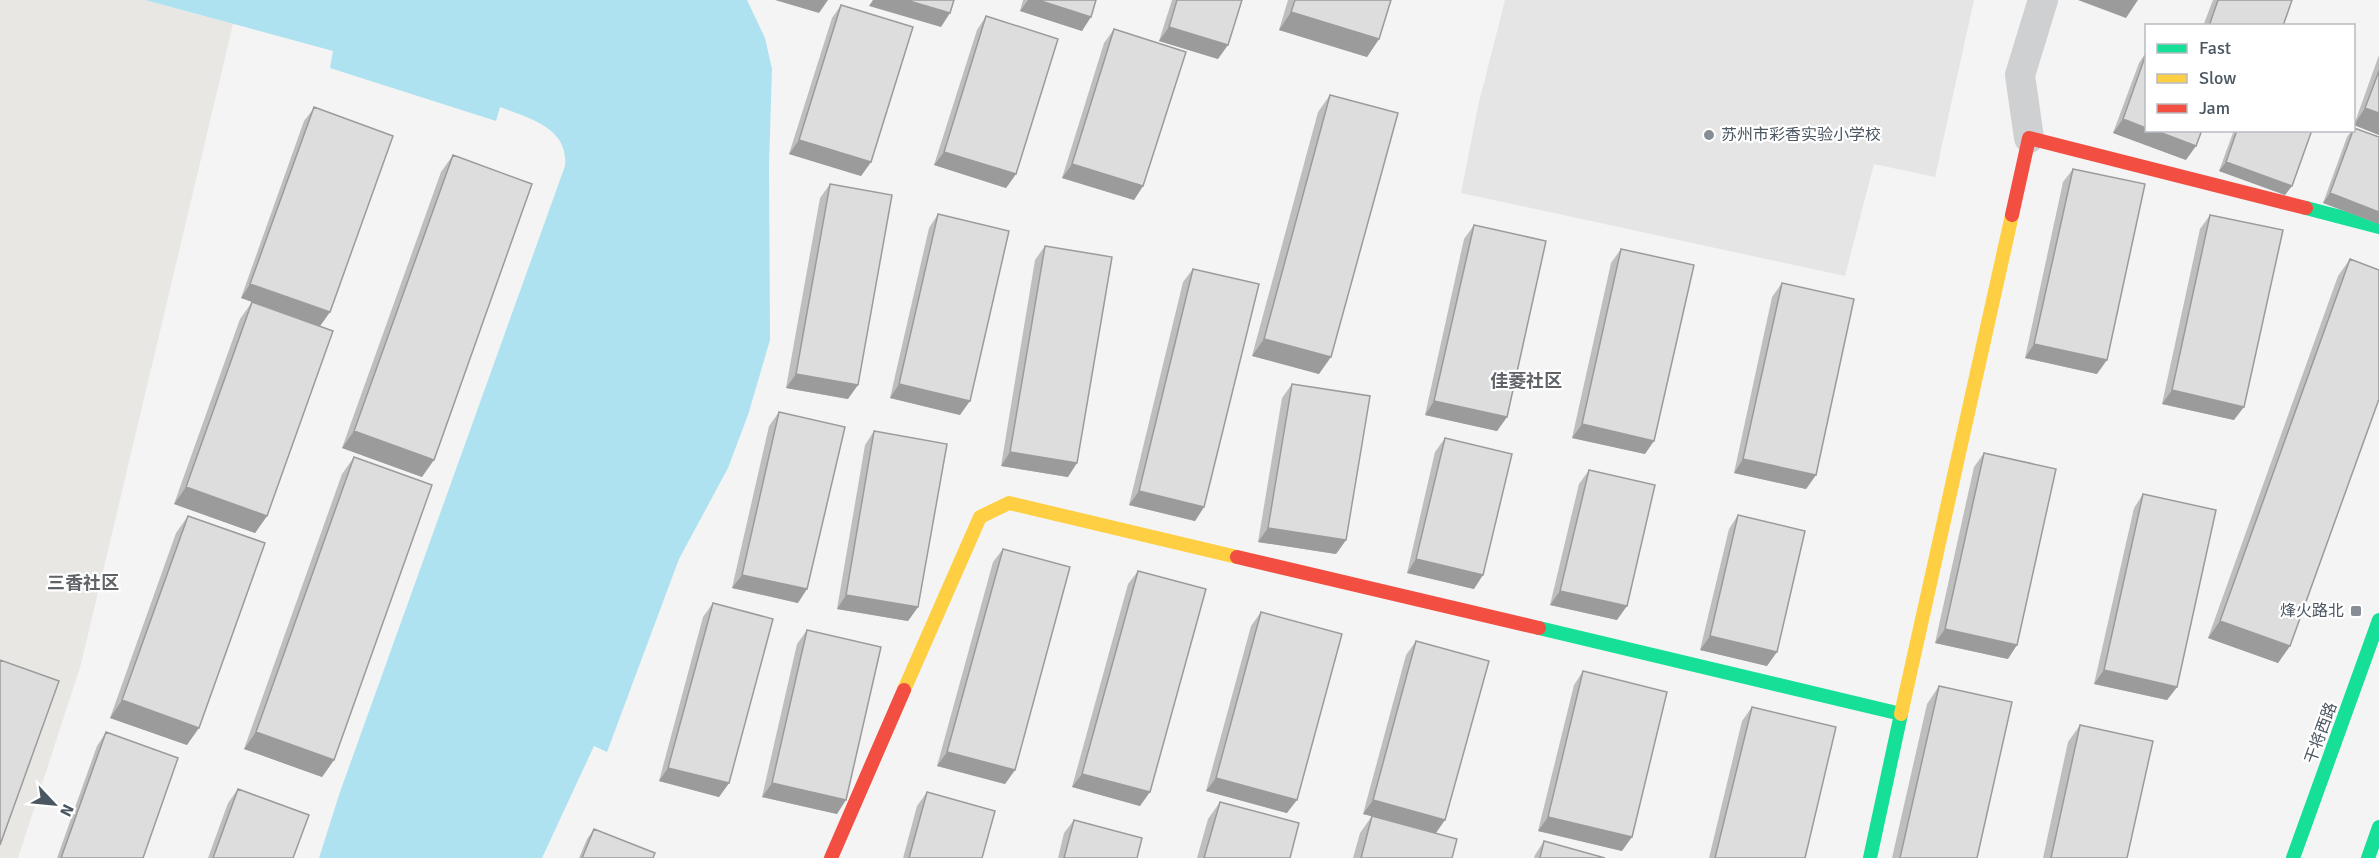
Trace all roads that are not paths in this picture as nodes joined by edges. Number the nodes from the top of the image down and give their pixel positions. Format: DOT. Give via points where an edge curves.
graph roads {
  1 [pos="2043,0"];
  2 [pos="2029,138"];
  3 [pos="2379,227"];
  4 [pos="2379,620"];
  5 [pos="1901,714"];
  6 [pos="2379,827"];
  7 [pos="831,858"];
  8 [pos="1870,858"];
  9 [pos="2293,858"];
  10 [pos="2368,858"];
  1 -- 2 [label="street" via="2020,75"];
  2 -- 3 [label="street"];
  2 -- 5 [label="street"];
  4 -- 9 [label="street, 干将西路"];
  5 -- 7 [label="street" via="1009,503 980,518"];
  5 -- 8 [label="street"];
  6 -- 10 [label="street"];
}
